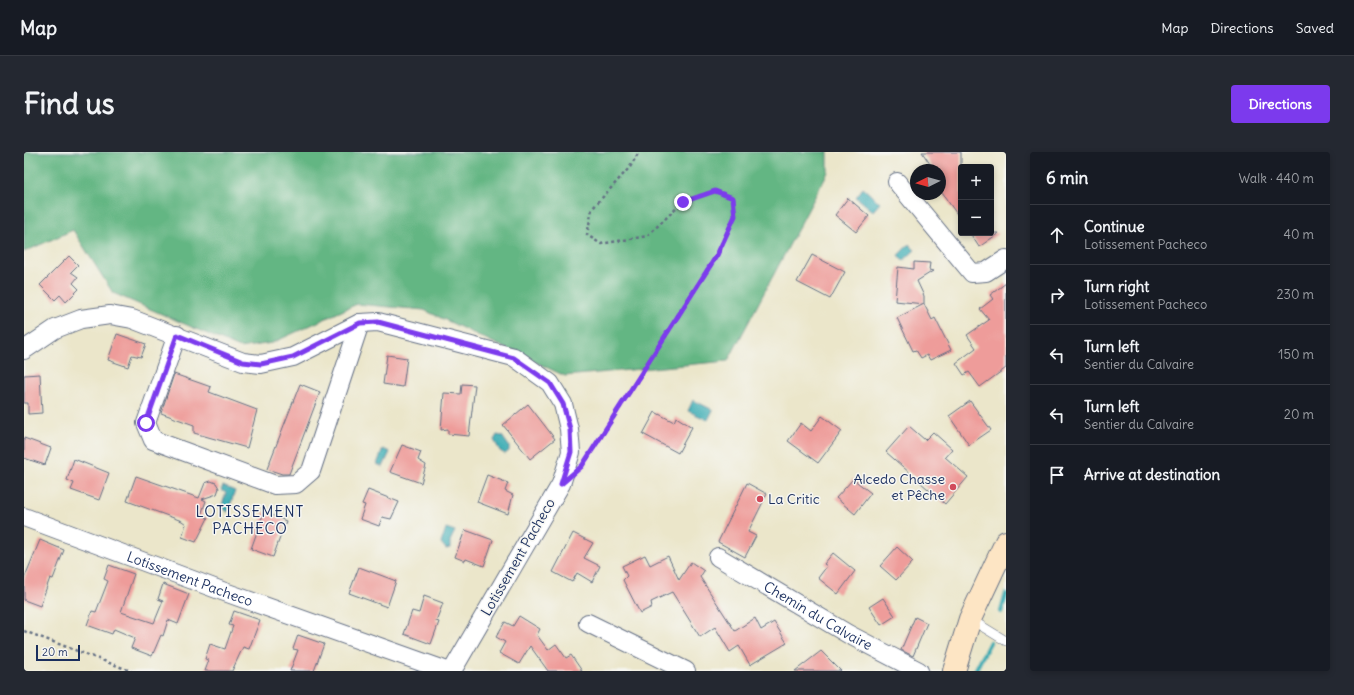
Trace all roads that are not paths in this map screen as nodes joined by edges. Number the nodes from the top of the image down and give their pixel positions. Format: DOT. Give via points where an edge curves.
graph roads {
  1 [pos="897,182"];
  2 [pos="1006,259"];
  3 [pos="360,323"];
  4 [pos="177,335"];
  5 [pos="24,350"];
  6 [pos="24,517"];
  7 [pos="1006,542"];
  8 [pos="718,557"];
  9 [pos="970,619"];
  10 [pos="588,623"];
  11 [pos="1006,641"];
  12 [pos="447,671"];
  13 [pos="452,671"];
  14 [pos="686,671"];
  15 [pos="919,671"];
  16 [pos="954,671"];
  1 -- 2 [label="street" via="972,274 986,272"];
  3 -- 4 [label="street, Lotissement Pacheco" via="293,357 261,364 243,362"];
  3 -- 4 [label="street" via="311,471 296,484 276,485 153,440 146,423"];
  3 -- 13 [label="street, Lotissement Pacheco" via="378,322 514,358 550,383 563,404 570,429 571,452 561,484"];
  4 -- 5 [label="street, Lotissement Pacheco" via="132,319 110,315 81,319 55,329"];
  6 -- 12 [label="street, Lotissement Pacheco"];
  7 -- 9 [label="main road"];
  8 -- 15 [label="street, Chemin du Calvaire" via="848,634"];
  9 -- 11 [label="lane"];
  9 -- 16 [label="main road"];
  10 -- 14 [label="street"];
}
